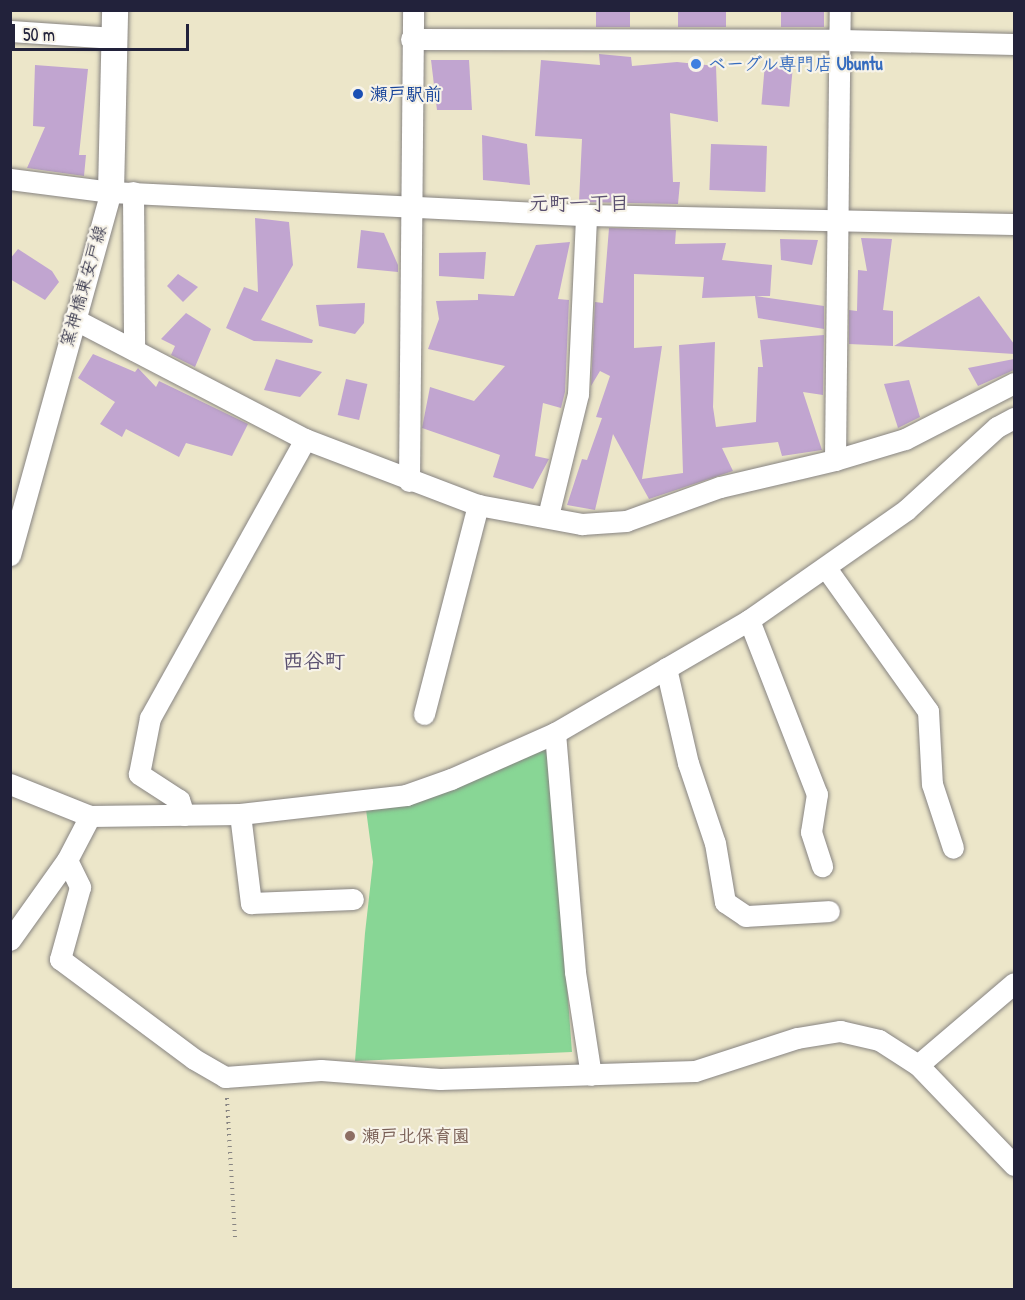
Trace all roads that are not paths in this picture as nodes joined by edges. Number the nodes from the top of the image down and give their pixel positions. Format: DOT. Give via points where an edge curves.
graph roads {
  1 [pos="115,10"];
  2 [pos="413,10"];
  3 [pos="840,10"];
  4 [pos="10,31"];
  5 [pos="115,38"];
  6 [pos="411,39"];
  7 [pos="840,40"];
  8 [pos="1014,44"];
  9 [pos="10,179"];
  10 [pos="122,192"];
  11 [pos="412,205"];
  12 [pos="586,215"];
  13 [pos="836,220"];
  14 [pos="1014,224"];
  15 [pos="74,319"];
  16 [pos="134,350"];
  17 [pos="1014,383"];
  18 [pos="1014,418"];
  19 [pos="305,439"];
  20 [pos="835,460"];
  21 [pos="409,481"];
  22 [pos="478,506"];
  23 [pos="548,516"];
  24 [pos="11,549"];
  25 [pos="826,568"];
  26 [pos="749,620"];
  27 [pos="666,668"];
  28 [pos="424,714"];
  29 [pos="555,733"];
  30 [pos="10,784"];
  31 [pos="240,814"];
  32 [pos="184,815"];
  33 [pos="90,816"];
  34 [pos="953,848"];
  35 [pos="67,860"];
  36 [pos="822,866"];
  37 [pos="353,899"];
  38 [pos="829,911"];
  39 [pos="10,940"];
  40 [pos="1014,983"];
  41 [pos="918,1065"];
  42 [pos="591,1075"];
  43 [pos="1014,1165"];
  1 -- 5 [label="street, 窯神橋東安戸線"];
  2 -- 6 [label="street"];
  3 -- 7 [label="street"];
  4 -- 5 [label="street"];
  5 -- 10 [label="street, 窯神橋東安戸線"];
  6 -- 7 [label="street"];
  6 -- 11 [label="street"];
  7 -- 8 [label="street"];
  7 -- 13 [label="street"];
  9 -- 10 [label="street"];
  10 -- 11 [label="street"];
  10 -- 15 [label="street, 窯神橋東安戸線"];
  10 -- 16 [label="street"];
  11 -- 12 [label="street"];
  11 -- 21 [label="street"];
  12 -- 13 [label="street"];
  12 -- 23 [label="street" via="578,394"];
  13 -- 14 [label="street"];
  13 -- 20 [label="street"];
  15 -- 16 [label="street"];
  15 -- 24 [label="street, 窯神橋東安戸線"];
  16 -- 19 [label="street"];
  17 -- 20 [label="street" via="906,439"];
  18 -- 25 [label="street" via="997,427 906,510"];
  19 -- 21 [label="street"];
  19 -- 32 [label="street" via="150,718 139,774 179,800"];
  20 -- 23 [label="street" via="720,487 626,521 582,524"];
  21 -- 22 [label="street"];
  22 -- 23 [label="street"];
  22 -- 28 [label="street"];
  25 -- 26 [label="street"];
  25 -- 34 [label="street" via="928,711 932,784"];
  26 -- 27 [label="street"];
  26 -- 36 [label="street" via="817,794 811,832"];
  27 -- 29 [label="street"];
  27 -- 38 [label="street" via="688,763 715,843 725,902 746,915"];
  29 -- 31 [label="street" via="406,795"];
  29 -- 42 [label="street" via="575,972"];
  30 -- 33 [label="street"];
  31 -- 32 [label="street"];
  31 -- 37 [label="street" via="250,903"];
  32 -- 33 [label="street"];
  33 -- 35 [label="street"];
  35 -- 39 [label="street"];
  35 -- 42 [label="street" via="80,887 60,959 194,1059 225,1077 321,1070 440,1079"];
  40 -- 41 [label="street"];
  41 -- 42 [label="street" via="879,1040 840,1031 797,1038 694,1071"];
  41 -- 43 [label="street"];
}
